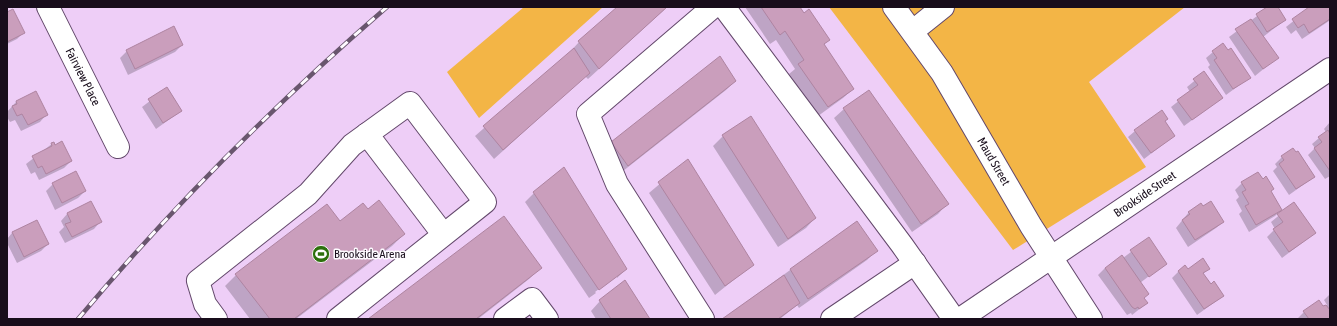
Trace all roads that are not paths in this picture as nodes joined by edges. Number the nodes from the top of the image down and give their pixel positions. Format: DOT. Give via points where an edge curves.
graph roads {
  1 [pos="48,7"];
  2 [pos="713,7"];
  3 [pos="724,7"];
  4 [pos="894,7"];
  5 [pos="944,7"];
  6 [pos="913,31"];
  7 [pos="1330,69"];
  8 [pos="367,134"];
  9 [pos="118,147"];
  10 [pos="443,234"];
  11 [pos="1050,257"];
  12 [pos="915,263"];
  13 [pos="216,319"];
  14 [pos="338,319"];
  15 [pos="505,319"];
  16 [pos="547,319"];
  17 [pos="703,319"];
  18 [pos="832,319"];
  19 [pos="954,319"];
  20 [pos="960,319"];
  21 [pos="1091,319"];
  1 -- 9 [label="street, Fairview Place"];
  2 -- 17 [label="street" via="588,114 616,184"];
  3 -- 12 [label="street"];
  4 -- 6 [label="street, Maud Street"];
  5 -- 6 [label="street"];
  6 -- 11 [label="street, Maud Street" via="942,73"];
  7 -- 11 [label="street, Brookside Street"];
  8 -- 10 [label="street"];
  8 -- 10 [label="street" via="410,103 420,116 485,202"];
  8 -- 13 [label="street" via="352,145 308,194 198,281 205,304"];
  10 -- 14 [label="street"];
  11 -- 20 [label="street, Brookside Street"];
  11 -- 21 [label="street, Maud Street"];
  12 -- 18 [label="street"];
  12 -- 19 [label="street"];
  15 -- 16 [label="street" via="532,299"];
}
